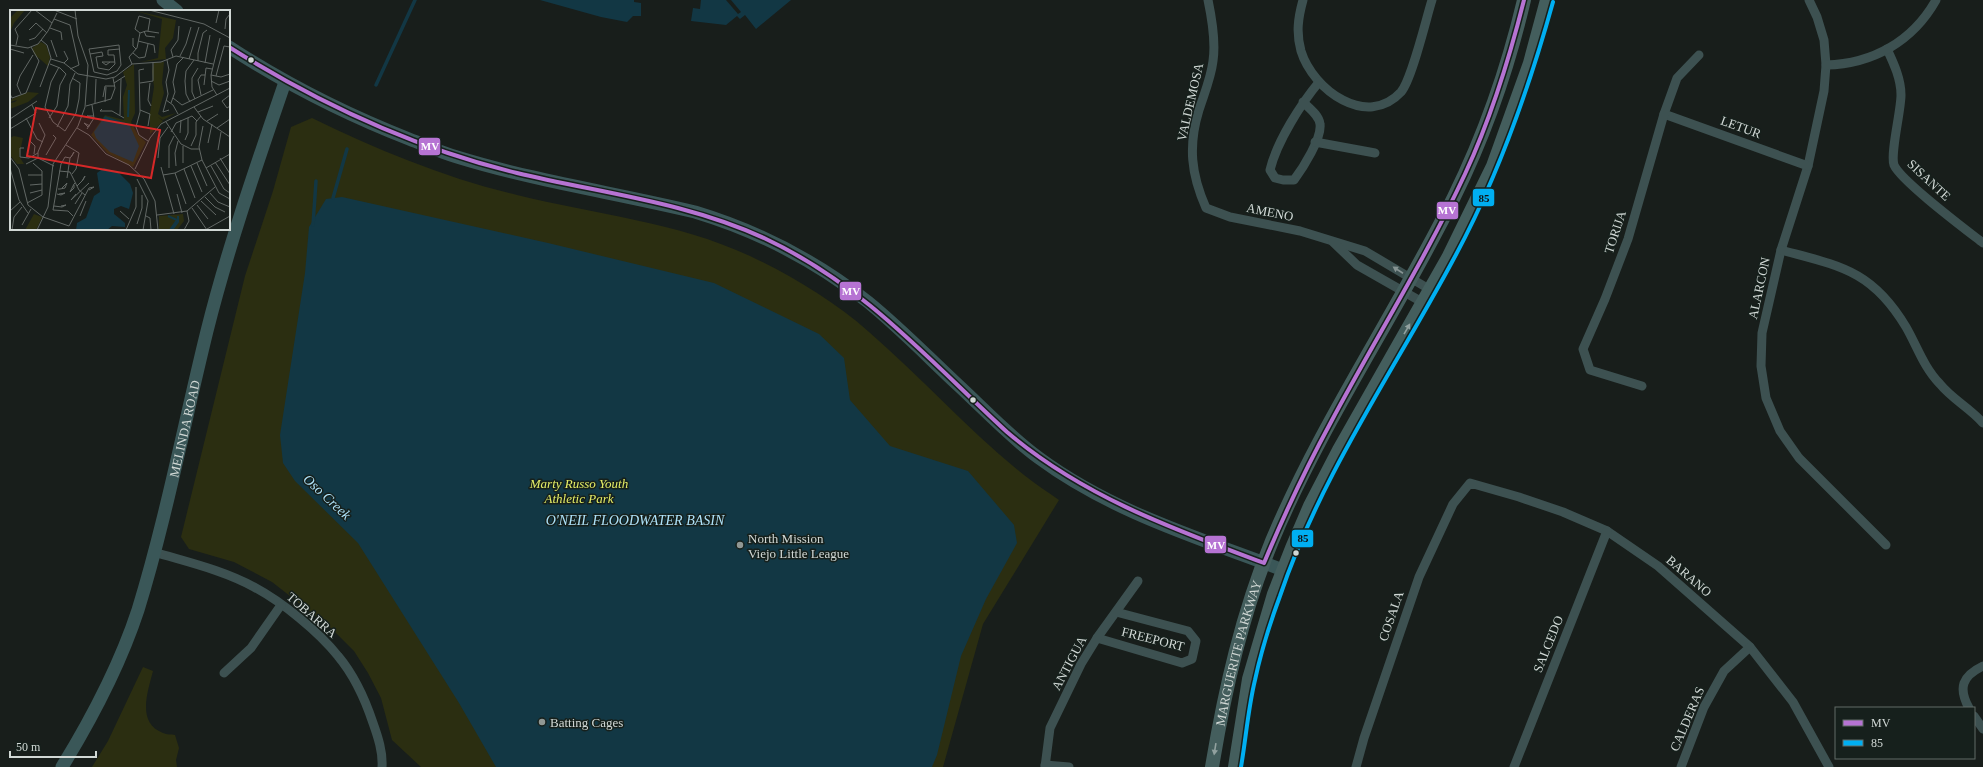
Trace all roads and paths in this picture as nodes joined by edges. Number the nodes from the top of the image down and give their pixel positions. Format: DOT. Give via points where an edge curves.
graph roads {
  1 [pos="163,0"];
  2 [pos="1208,0"];
  3 [pos="1303,0"];
  4 [pos="1432,0"];
  5 [pos="1524,0"];
  6 [pos="1547,0"];
  7 [pos="1809,0"];
  8 [pos="1936,0"];
  9 [pos="176,10"];
  10 [pos="230,48"];
  11 [pos="1887,49"];
  12 [pos="1700,55"];
  13 [pos="1826,66"];
  14 [pos="285,82"];
  15 [pos="1319,82"];
  16 [pos="1303,102"];
  17 [pos="1664,114"];
  18 [pos="1315,142"];
  19 [pos="1375,153"];
  20 [pos="1808,166"];
  21 [pos="1206,208"];
  22 [pos="1331,240"];
  23 [pos="1983,243"];
  24 [pos="1780,250"];
  25 [pos="1365,251"];
  26 [pos="1357,265"];
  27 [pos="1407,284"];
  28 [pos="1426,295"];
  29 [pos="1642,386"];
  30 [pos="1983,423"];
  31 [pos="1470,483"];
  32 [pos="1607,531"];
  33 [pos="1886,545"];
  34 [pos="154,552"];
  35 [pos="1264,563"];
  36 [pos="1283,570"];
  37 [pos="1138,581"];
  38 [pos="281,605"];
  39 [pos="1116,612"];
  40 [pos="1097,638"];
  41 [pos="1750,647"];
  42 [pos="1983,666"];
  43 [pos="224,673"];
  44 [pos="1968,707"];
  45 [pos="1975,717"];
  46 [pos="1983,729"];
  47 [pos="1044,766"];
  48 [pos="62,767"];
  49 [pos="382,767"];
  50 [pos="1069,767"];
  51 [pos="1212,767"];
  52 [pos="1235,767"];
  53 [pos="1356,767"];
  54 [pos="1514,767"];
  55 [pos="1681,767"];
  56 [pos="1830,767"];
  1 -- 9 [label="main road"];
  2 -- 21 [label="street, VALDEMOSA" via="1213,59 1208,88 1199,110 1194,133 1192,162 1196,187"];
  3 -- 15 [label="street" via="1298,19 1301,52"];
  4 -- 15 [label="street" via="1410,74 1402,91 1390,102 1364,108 1332,95"];
  5 -- 27 [label="main road, MARGUERITE PARKWAY" via="1504,78 1479,144 1454,197"];
  6 -- 28 [label="main road, MARGUERITE PARKWAY" via="1530,63 1493,166 1454,246"];
  7 -- 13 [label="street, ALARCON" via="1824,40"];
  8 -- 11 [label="street" via="1927,16 1910,35"];
  10 -- 14 [label="main road"];
  11 -- 13 [label="street" via="1857,62"];
  11 -- 23 [label="street, SISANTE" via="1901,86 1893,151 1894,165 1907,180"];
  12 -- 17 [label="street, TORIJA" via="1677,78"];
  13 -- 20 [label="street, ALARCON" via="1824,91"];
  14 -- 34 [label="main road, MELINDA ROAD" via="252,178 208,329"];
  14 -- 35 [label="main road" via="382,128 455,156 531,177 695,212 765,238 827,273 868,303 1024,446 1054,468 1116,505"];
  15 -- 16 [label="street"];
  16 -- 18 [label="street" via="1320,123 1320,133"];
  16 -- 18 [label="street" via="1273,158 1270,170 1275,178 1294,180"];
  17 -- 20 [label="street, LETUR"];
  17 -- 29 [label="street, TORIJA" via="1628,239 1591,333 1582,349 1590,370"];
  18 -- 19 [label="street"];
  20 -- 24 [label="street, ALARCON"];
  21 -- 22 [label="street, AMENO" via="1230,217"];
  22 -- 25 [label="street, AMENO"];
  22 -- 26 [label="street, AMENO"];
  24 -- 30 [label="street" via="1853,272 1875,287 1892,304 1926,366 1939,384"];
  24 -- 33 [label="street, ALARCON" via="1762,333 1762,366 1766,398 1780,431 1798,458"];
  25 -- 26 [label="street"];
  27 -- 25 [label="street, AMENO, one-way" via="1386,262"];
  26 -- 27 [label="street, AMENO"];
  27 -- 28 [label="street, AMENO"];
  27 -- 28 [label="street, AMENO"];
  27 -- 35 [label="main road, MARGUERITE PARKWAY" via="1303,475"];
  36 -- 28 [label="main road, MARGUERITE PARKWAY, one-way" via="1310,506 1339,450"];
  31 -- 32 [label="street, BARANO" via="1541,505"];
  31 -- 53 [label="street, COSALA" via="1453,504 1419,577"];
  32 -- 41 [label="street, BARANO" via="1658,566"];
  32 -- 54 [label="street, SALCEDO"];
  34 -- 38 [label="street, TOBARRA" via="223,574 254,587"];
  34 -- 48 [label="main road, MELINDA ROAD" via="137,612 111,677"];
  35 -- 36 [label="main road"];
  35 -- 51 [label="main road, MARGUERITE PARKWAY, one-way" via="1235,649"];
  36 -- 52 [label="main road, MARGUERITE PARKWAY" via="1249,679"];
  37 -- 39 [label="street, ANTIGUA"];
  38 -- 43 [label="street" via="251,648"];
  38 -- 49 [label="street, TOBARRA" via="312,629 338,656 366,700 379,738"];
  39 -- 40 [label="street, ANTIGUA"];
  39 -- 40 [label="street, FREEPORT" via="1188,632 1196,641 1192,659 1182,663"];
  40 -- 47 [label="street, ANTIGUA" via="1081,664 1050,728"];
  41 -- 55 [label="street, CALDERAS" via="1724,671 1704,706"];
  41 -- 56 [label="street, BARANO" via="1793,702"];
  42 -- 44 [label="street" via="1965,679 1963,697"];
  45 -- 46 [label="street"];
  47 -- 50 [label="street"];
}
